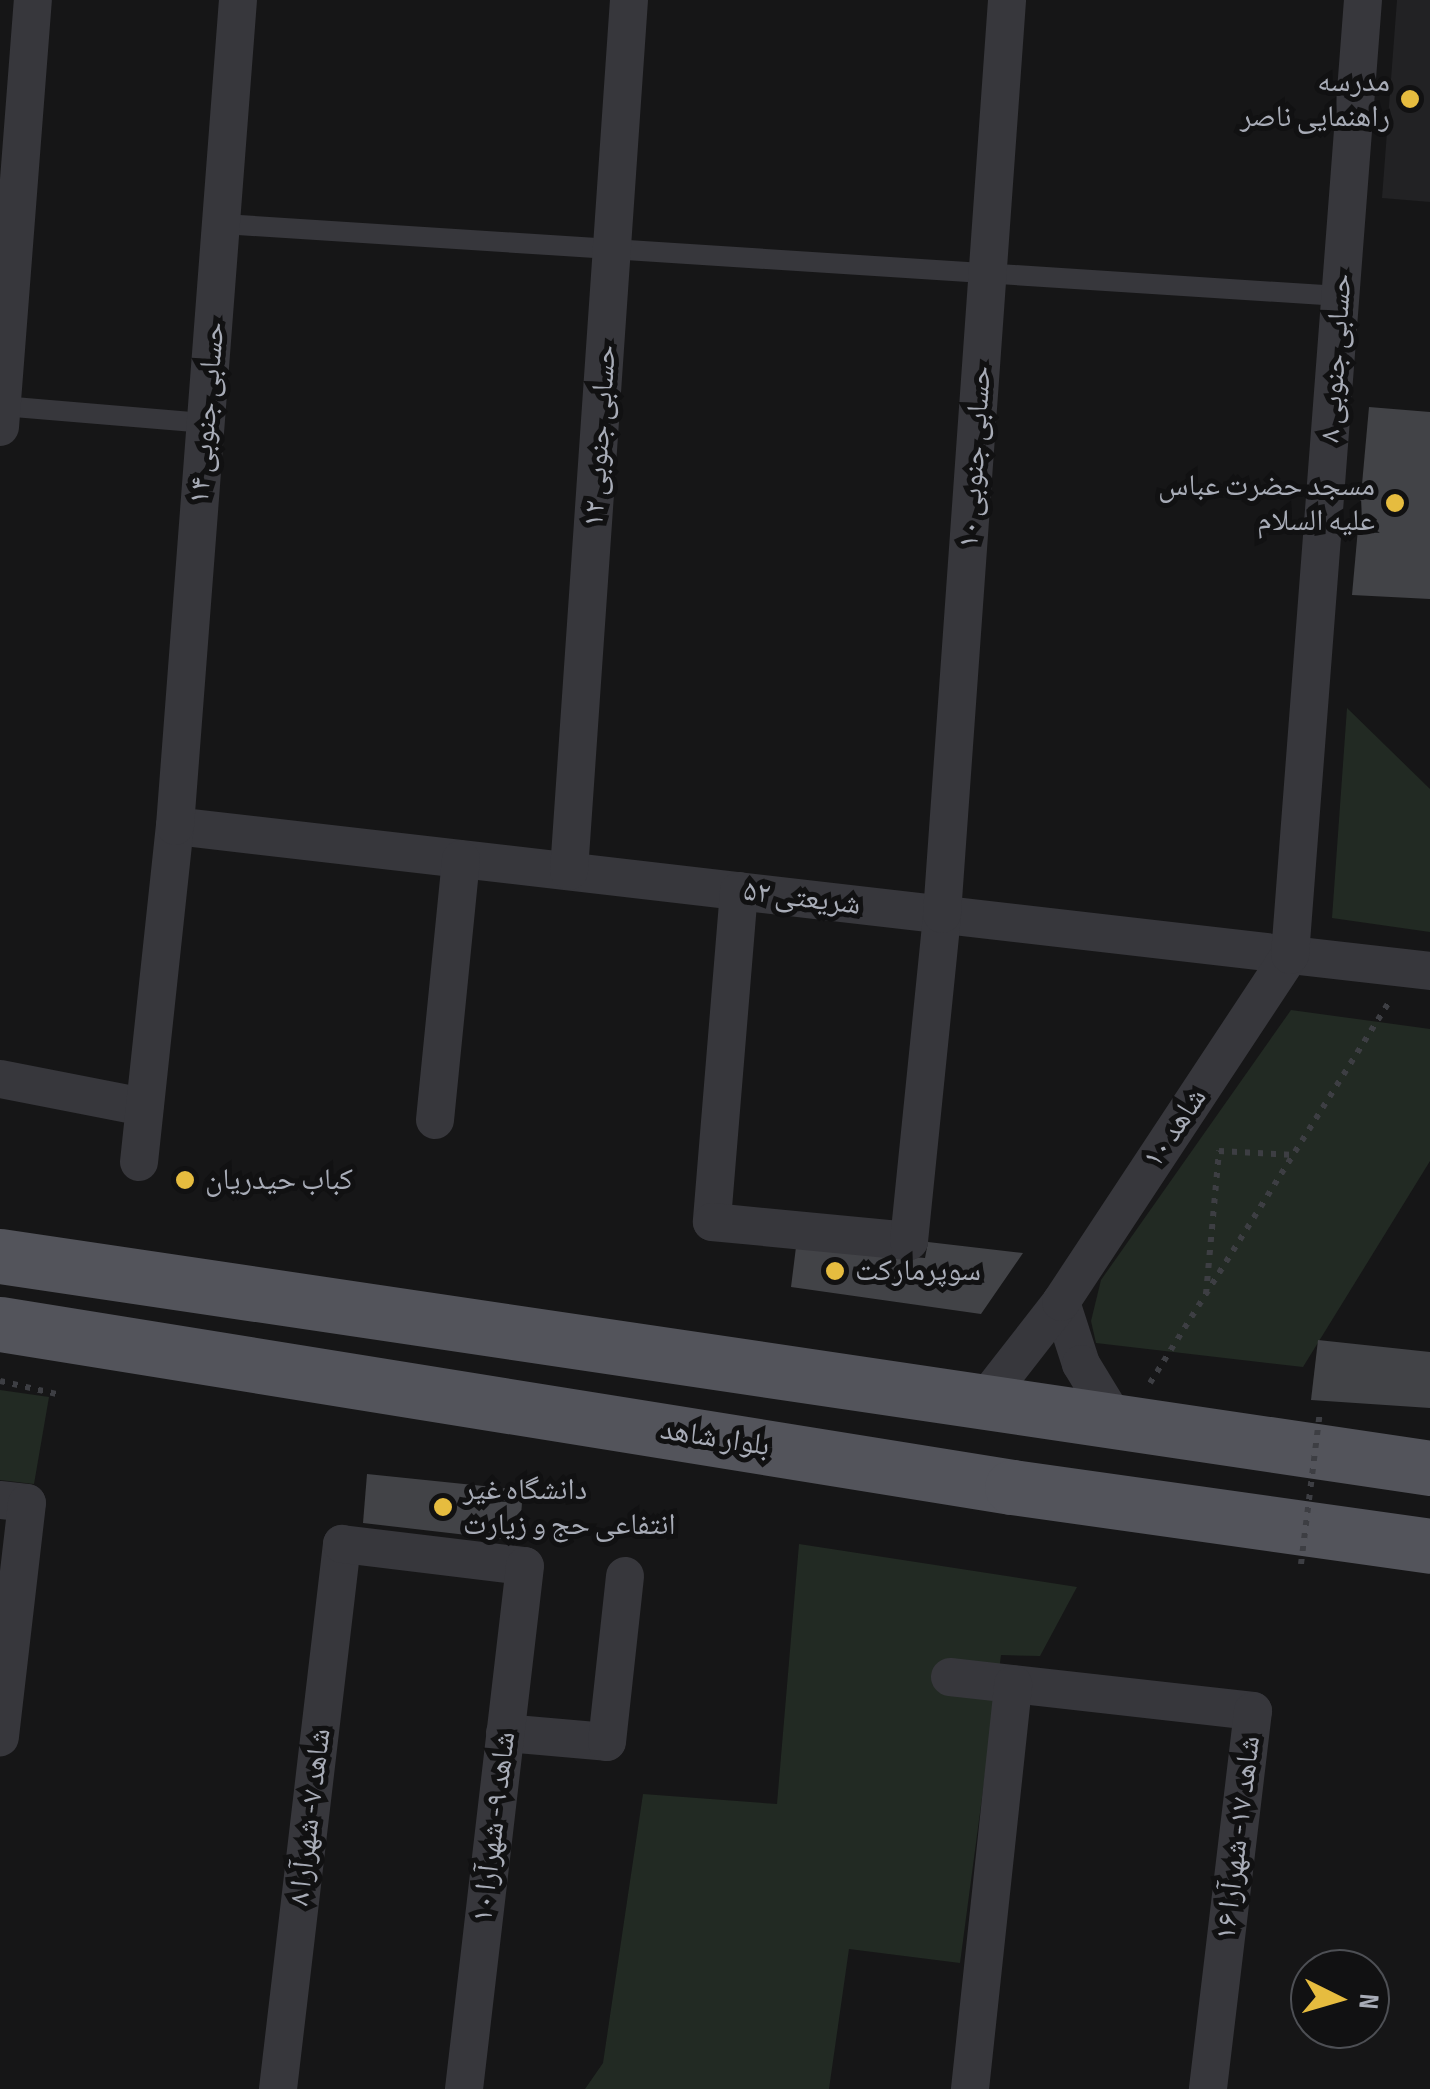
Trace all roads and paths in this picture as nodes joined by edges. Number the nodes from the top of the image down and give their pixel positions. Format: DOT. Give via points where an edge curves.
graph roads {
  1 [pos="32,0"];
  2 [pos="238,0"];
  3 [pos="629,0"];
  4 [pos="1006,0"];
  5 [pos="1363,0"];
  6 [pos="223,224"];
  7 [pos="614,249"];
  8 [pos="988,273"];
  9 [pos="1340,296"];
  10 [pos="1,416"];
  11 [pos="206,423"];
  12 [pos="175,826"];
  13 [pos="461,859"];
  14 [pos="569,872"];
  15 [pos="739,891"];
  16 [pos="942,914"];
  17 [pos="1290,955"];
  18 [pos="1420,970"];
  19 [pos="0,1079"];
  20 [pos="144,1107"];
  21 [pos="435,1120"];
  22 [pos="1295,1155"];
  23 [pos="139,1162"];
  24 [pos="0,1256"];
  25 [pos="1206,1296"];
  26 [pos="1060,1302"];
  27 [pos="0,1324"];
  28 [pos="0,1382"];
  29 [pos="60,1395"];
  30 [pos="984,1401"];
  31 [pos="1320,1411"];
  32 [pos="1119,1422"];
  33 [pos="1430,1468"];
  34 [pos="14,1501"];
  35 [pos="1430,1546"];
  36 [pos="1301,1564"];
  37 [pos="525,1566"];
  38 [pos="625,1576"];
  39 [pos="950,1677"];
  40 [pos="1012,1684"];
  41 [pos="506,1733"];
  42 [pos="0,1737"];
  43 [pos="278,2089"];
  44 [pos="464,2089"];
  45 [pos="970,2089"];
  46 [pos="1208,2089"];
  1 -- 10 [label="street"];
  2 -- 6 [label="street, حسابی جنوبی ۱۴"];
  3 -- 7 [label="street, حسابی جنوبی ۱۲"];
  4 -- 8 [label="street, حسابی جنوبی ۱۰"];
  5 -- 9 [label="street, حسابی جنوبی ۸"];
  6 -- 7 [label="lane"];
  6 -- 11 [label="street, حسابی جنوبی ۱۴"];
  7 -- 8 [label="lane"];
  7 -- 14 [label="street, حسابی جنوبی ۱۲"];
  8 -- 9 [label="lane"];
  8 -- 16 [label="street, حسابی جنوبی ۱۰"];
  9 -- 17 [label="street, حسابی جنوبی ۸"];
  10 -- 11 [label="lane"];
  11 -- 12 [label="street, حسابی جنوبی ۱۴"];
  12 -- 13 [label="street, شریعتی ۵۲"];
  12 -- 20 [label="street, حسابی جنوبی ۱۴"];
  13 -- 14 [label="street, شریعتی ۵۲"];
  13 -- 21 [label="street"];
  14 -- 15 [label="street, شریعتی ۵۲"];
  15 -- 16 [label="street, شریعتی ۵۲"];
  15 -- 16 [label="street" via="712,1222 909,1241"];
  16 -- 17 [label="street, شریعتی ۵۲"];
  17 -- 18 [label="street, شریعتی ۵۲"];
  17 -- 26 [label="street, شاهد ۱۰"];
  18 -- 22 [label="path"];
  19 -- 20 [label="street"];
  20 -- 23 [label="street, حسابی جنوبی ۱۴"];
  22 -- 25 [label="path"];
  22 -- 25 [label="path" via="1219,1151"];
  24 -- 30 [label="main road"];
  25 -- 32 [label="path"];
  26 -- 30 [label="street, شاهد ۱۰"];
  26 -- 32 [label="street" via="1080,1364"];
  27 -- 35 [label="main road, بلوار شاهد" via="1012,1487"];
  28 -- 29 [label="path"];
  30 -- 32 [label="main road"];
  31 -- 36 [label="path, bridge"];
  32 -- 33 [label="main road"];
  34 -- 42 [label="street"];
  37 -- 41 [label="street, شاهد ۹- شهرآرا ۱۰"];
  37 -- 43 [label="street, شاهد ۷- شهرآرا ۸" via="342,1544"];
  38 -- 41 [label="street" via="607,1742"];
  39 -- 40 [label="street, شاهد ۱۷- شهرآرا ۱۶"];
  40 -- 45 [label="street"];
  40 -- 46 [label="street, شاهد ۱۷- شهرآرا ۱۶" via="1253,1711"];
  41 -- 44 [label="street, شاهد ۹- شهرآرا ۱۰"];
}
